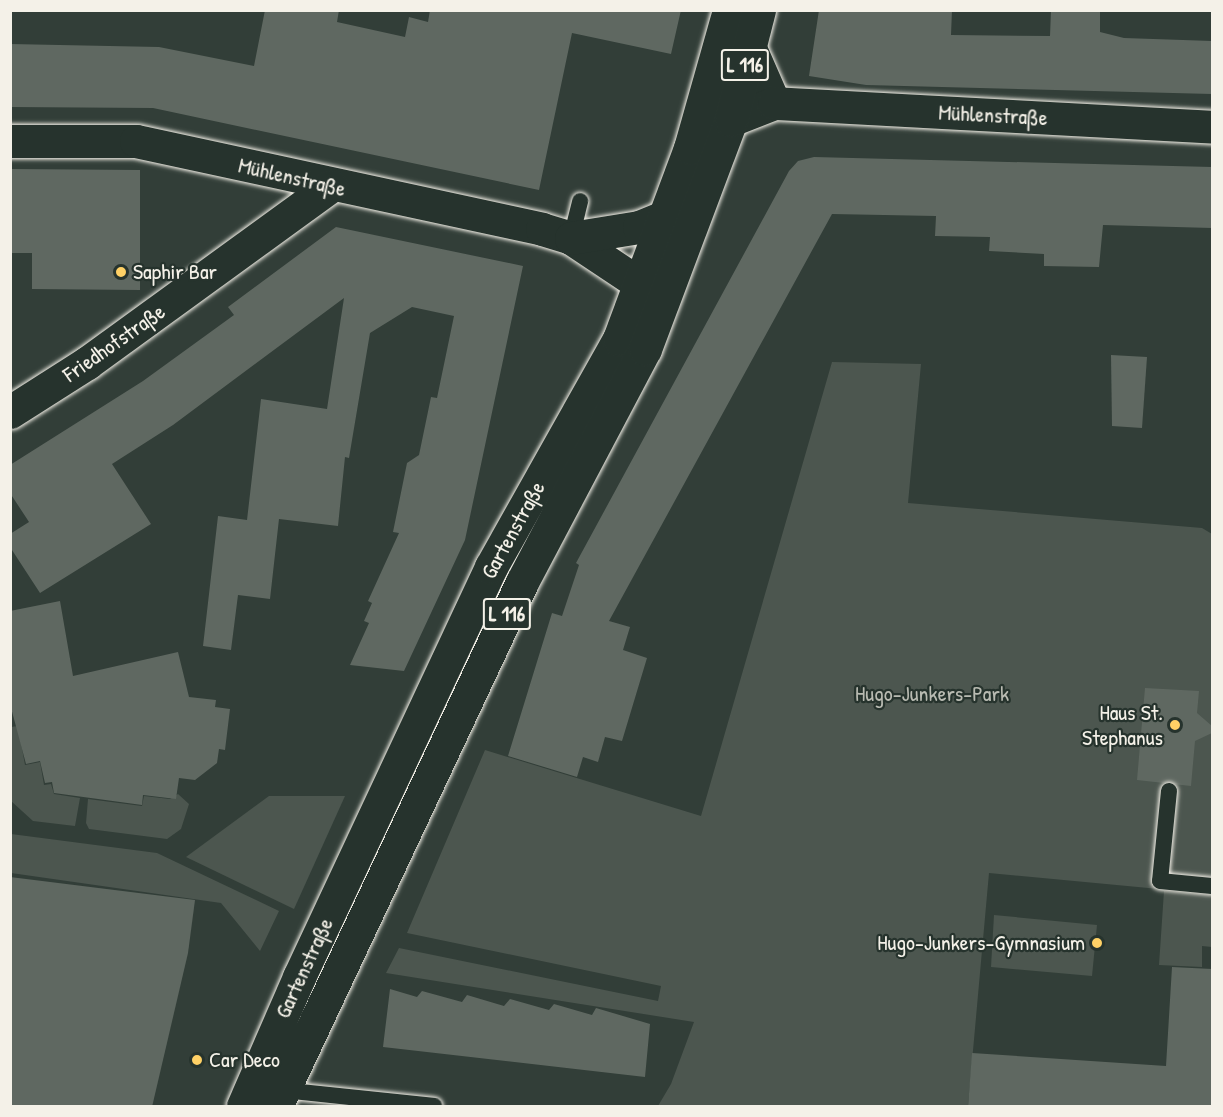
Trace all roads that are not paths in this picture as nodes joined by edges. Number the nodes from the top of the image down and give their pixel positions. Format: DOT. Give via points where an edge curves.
graph roads {
  1 [pos="729,10"];
  2 [pos="759,10"];
  3 [pos="750,48"];
  4 [pos="774,103"];
  5 [pos="731,120"];
  6 [pos="1212,127"];
  7 [pos="10,141"];
  8 [pos="690,148"];
  9 [pos="331,186"];
  10 [pos="580,201"];
  11 [pos="664,217"];
  12 [pos="571,238"];
  13 [pos="639,284"];
  14 [pos="10,412"];
  15 [pos="1169,792"];
  16 [pos="1212,886"];
  17 [pos="279,1098"];
  18 [pos="243,1107"];
  19 [pos="434,1107"];
  1 -- 8 [label="main road, Gartenstraße / L 116"];
  2 -- 3 [label="main road, Gartenstraße / L 116"];
  3 -- 4 [label="main road"];
  3 -- 5 [label="main road, Gartenstraße / L 116"];
  4 -- 5 [label="main road, Mühlenstraße"];
  4 -- 6 [label="main road, Mühlenstraße"];
  5 -- 8 [label="main road, Mühlenstraße"];
  5 -- 17 [label="main road, Gartenstraße / L 116" via="645,349 522,582"];
  7 -- 9 [label="main road, Mühlenstraße" via="136,141"];
  8 -- 11 [label="main road, Gartenstraße / L 116"];
  9 -- 12 [label="main road, Mühlenstraße"];
  9 -- 14 [label="main road, Friedhofstraße" via="87,363"];
  10 -- 12 [label="lane"];
  11 -- 12 [label="main road, Mühlenstraße" via="639,227"];
  11 -- 13 [label="main road, Gartenstraße / L 116"];
  12 -- 13 [label="main road, Mühlenstraße"];
  13 -- 18 [label="main road, Gartenstraße / L 116" via="619,339 491,567 304,966"];
  15 -- 16 [label="lane" via="1160,881"];
  17 -- 19 [label="lane"];
}
